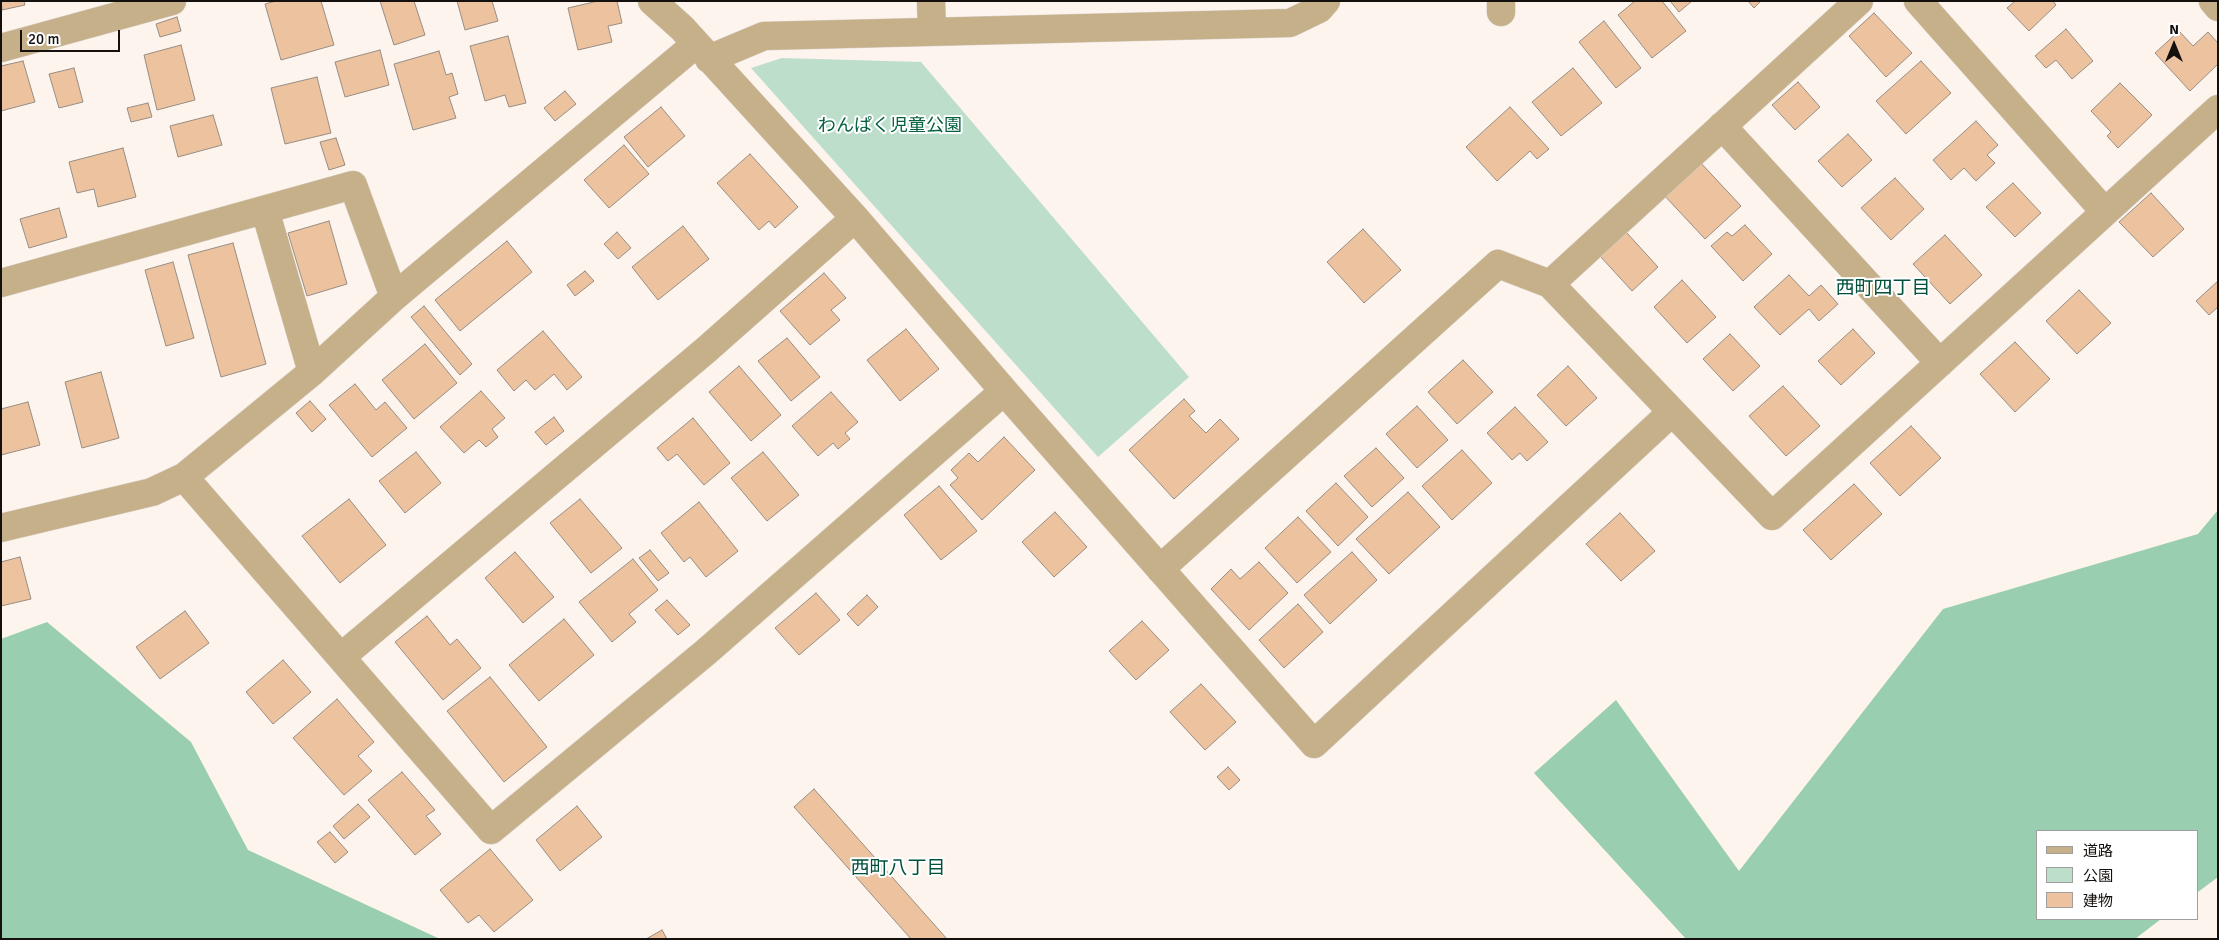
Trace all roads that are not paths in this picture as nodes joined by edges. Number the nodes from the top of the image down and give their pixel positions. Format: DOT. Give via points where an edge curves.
graph roads {
  1 [pos="172,1"];
  2 [pos="652,1"];
  3 [pos="682,1"];
  4 [pos="931,1"];
  5 [pos="1326,1"];
  6 [pos="1859,1"];
  7 [pos="1918,1"];
  8 [pos="2212,1"];
  9 [pos="2218,7"];
  10 [pos="932,32"];
  11 [pos="696,44"];
  12 [pos="1,48"];
  13 [pos="2218,109"];
  14 [pos="1722,126"];
  15 [pos="265,210"];
  16 [pos="2105,212"];
  17 [pos="855,218"];
  18 [pos="1,283"];
  19 [pos="1550,284"];
  20 [pos="394,297"];
  21 [pos="1940,362"];
  22 [pos="312,372"];
  23 [pos="1004,391"];
  24 [pos="1672,412"];
  25 [pos="184,477"];
  26 [pos="1,528"];
  27 [pos="1160,569"];
  28 [pos="341,657"];
  1 -- 12 [label="street"];
  2 -- 11 [label="street"];
  3 -- 11 [label="street"];
  4 -- 10 [label="street"];
  5 -- 10 [label="street" via="1319,9 1290,23"];
  6 -- 14 [label="street"];
  7 -- 16 [label="street"];
  8 -- 9 [label="street"];
  10 -- 11 [label="street" via="764,36"];
  11 -- 17 [label="street"];
  11 -- 20 [label="street"];
  13 -- 16 [label="street"];
  14 -- 19 [label="street"];
  14 -- 21 [label="street"];
  15 -- 18 [label="street"];
  15 -- 20 [label="street" via="353,184"];
  15 -- 22 [label="street"];
  16 -- 21 [label="street"];
  17 -- 23 [label="street"];
  17 -- 28 [label="street" via="706,350"];
  19 -- 24 [label="street"];
  19 -- 27 [label="street" via="1498,264"];
  20 -- 22 [label="street"];
  21 -- 24 [label="street" via="1772,516"];
  22 -- 25 [label="street"];
  23 -- 27 [label="street"];
  23 -- 28 [label="street" via="706,652 491,830"];
  24 -- 27 [label="street" via="1314,744"];
  25 -- 26 [label="street" via="152,492"];
  25 -- 28 [label="street"];
}
